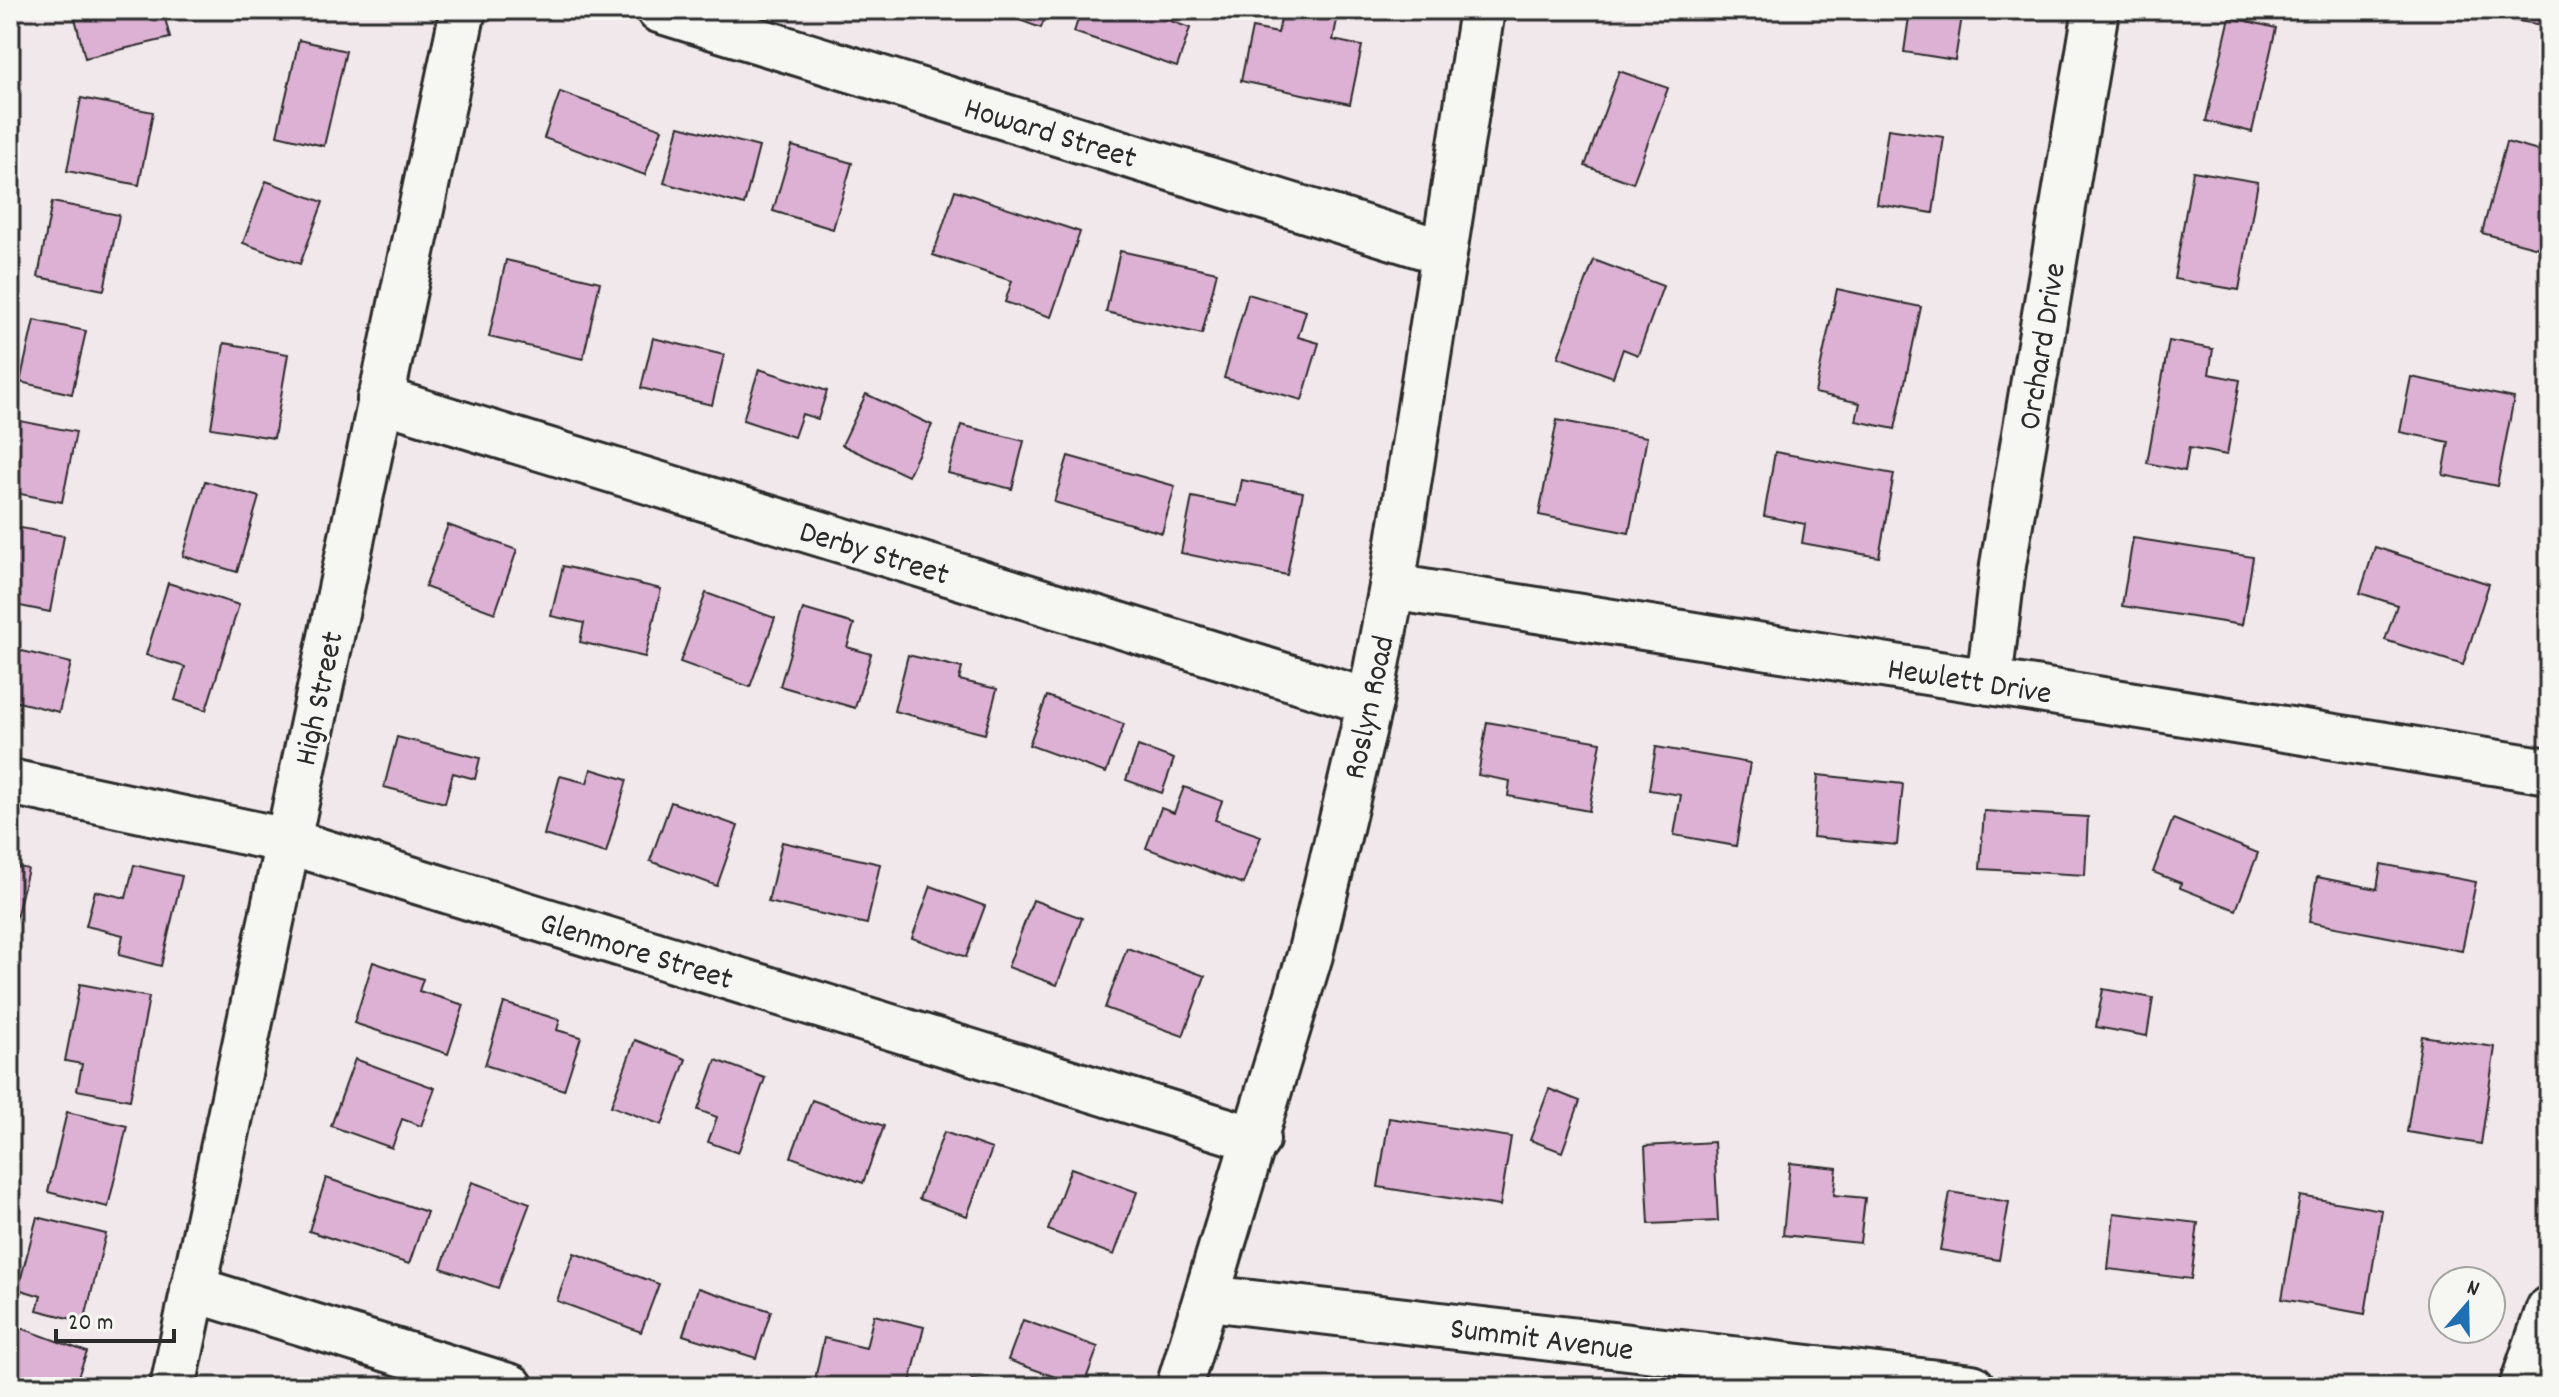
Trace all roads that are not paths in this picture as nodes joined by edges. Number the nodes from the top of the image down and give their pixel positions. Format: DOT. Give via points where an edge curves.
graph roads {
  1 [pos="463,10"];
  2 [pos="659,10"];
  3 [pos="1482,10"];
  4 [pos="2096,10"];
  5 [pos="1442,252"];
  6 [pos="380,399"];
  7 [pos="1392,587"];
  8 [pos="1989,682"];
  9 [pos="1370,702"];
  10 [pos="2549,771"];
  11 [pos="10,782"];
  12 [pos="287,841"];
  13 [pos="1257,1140"];
  14 [pos="193,1289"];
  15 [pos="1208,1298"];
  16 [pos="2549,1309"];
  17 [pos="173,1387"];
  18 [pos="511,1387"];
  19 [pos="1179,1387"];
  20 [pos="1972,1387"];
  21 [pos="2522,1387"];
  1 -- 6 [label="street, High Street"];
  2 -- 5 [label="street, Howard Street"];
  3 -- 5 [label="street, Roslyn Road"];
  4 -- 8 [label="street, Orchard Drive" via="2006,549"];
  5 -- 7 [label="street, Roslyn Road"];
  6 -- 9 [label="street, Derby Street"];
  6 -- 12 [label="street, High Street"];
  7 -- 8 [label="street, Hewlett Drive"];
  7 -- 9 [label="street, Roslyn Road"];
  8 -- 10 [label="street, Hewlett Drive"];
  9 -- 13 [label="street, Roslyn Road" via="1310,955"];
  11 -- 12 [label="street, Glenmore Street"];
  12 -- 13 [label="street, Glenmore Street"];
  12 -- 14 [label="street, High Street"];
  13 -- 15 [label="street, Roslyn Road"];
  14 -- 17 [label="street, High Street"];
  14 -- 18 [label="street"];
  15 -- 19 [label="street, Roslyn Road"];
  15 -- 20 [label="street, Summit Avenue"];
  16 -- 21 [label="street"];
}
